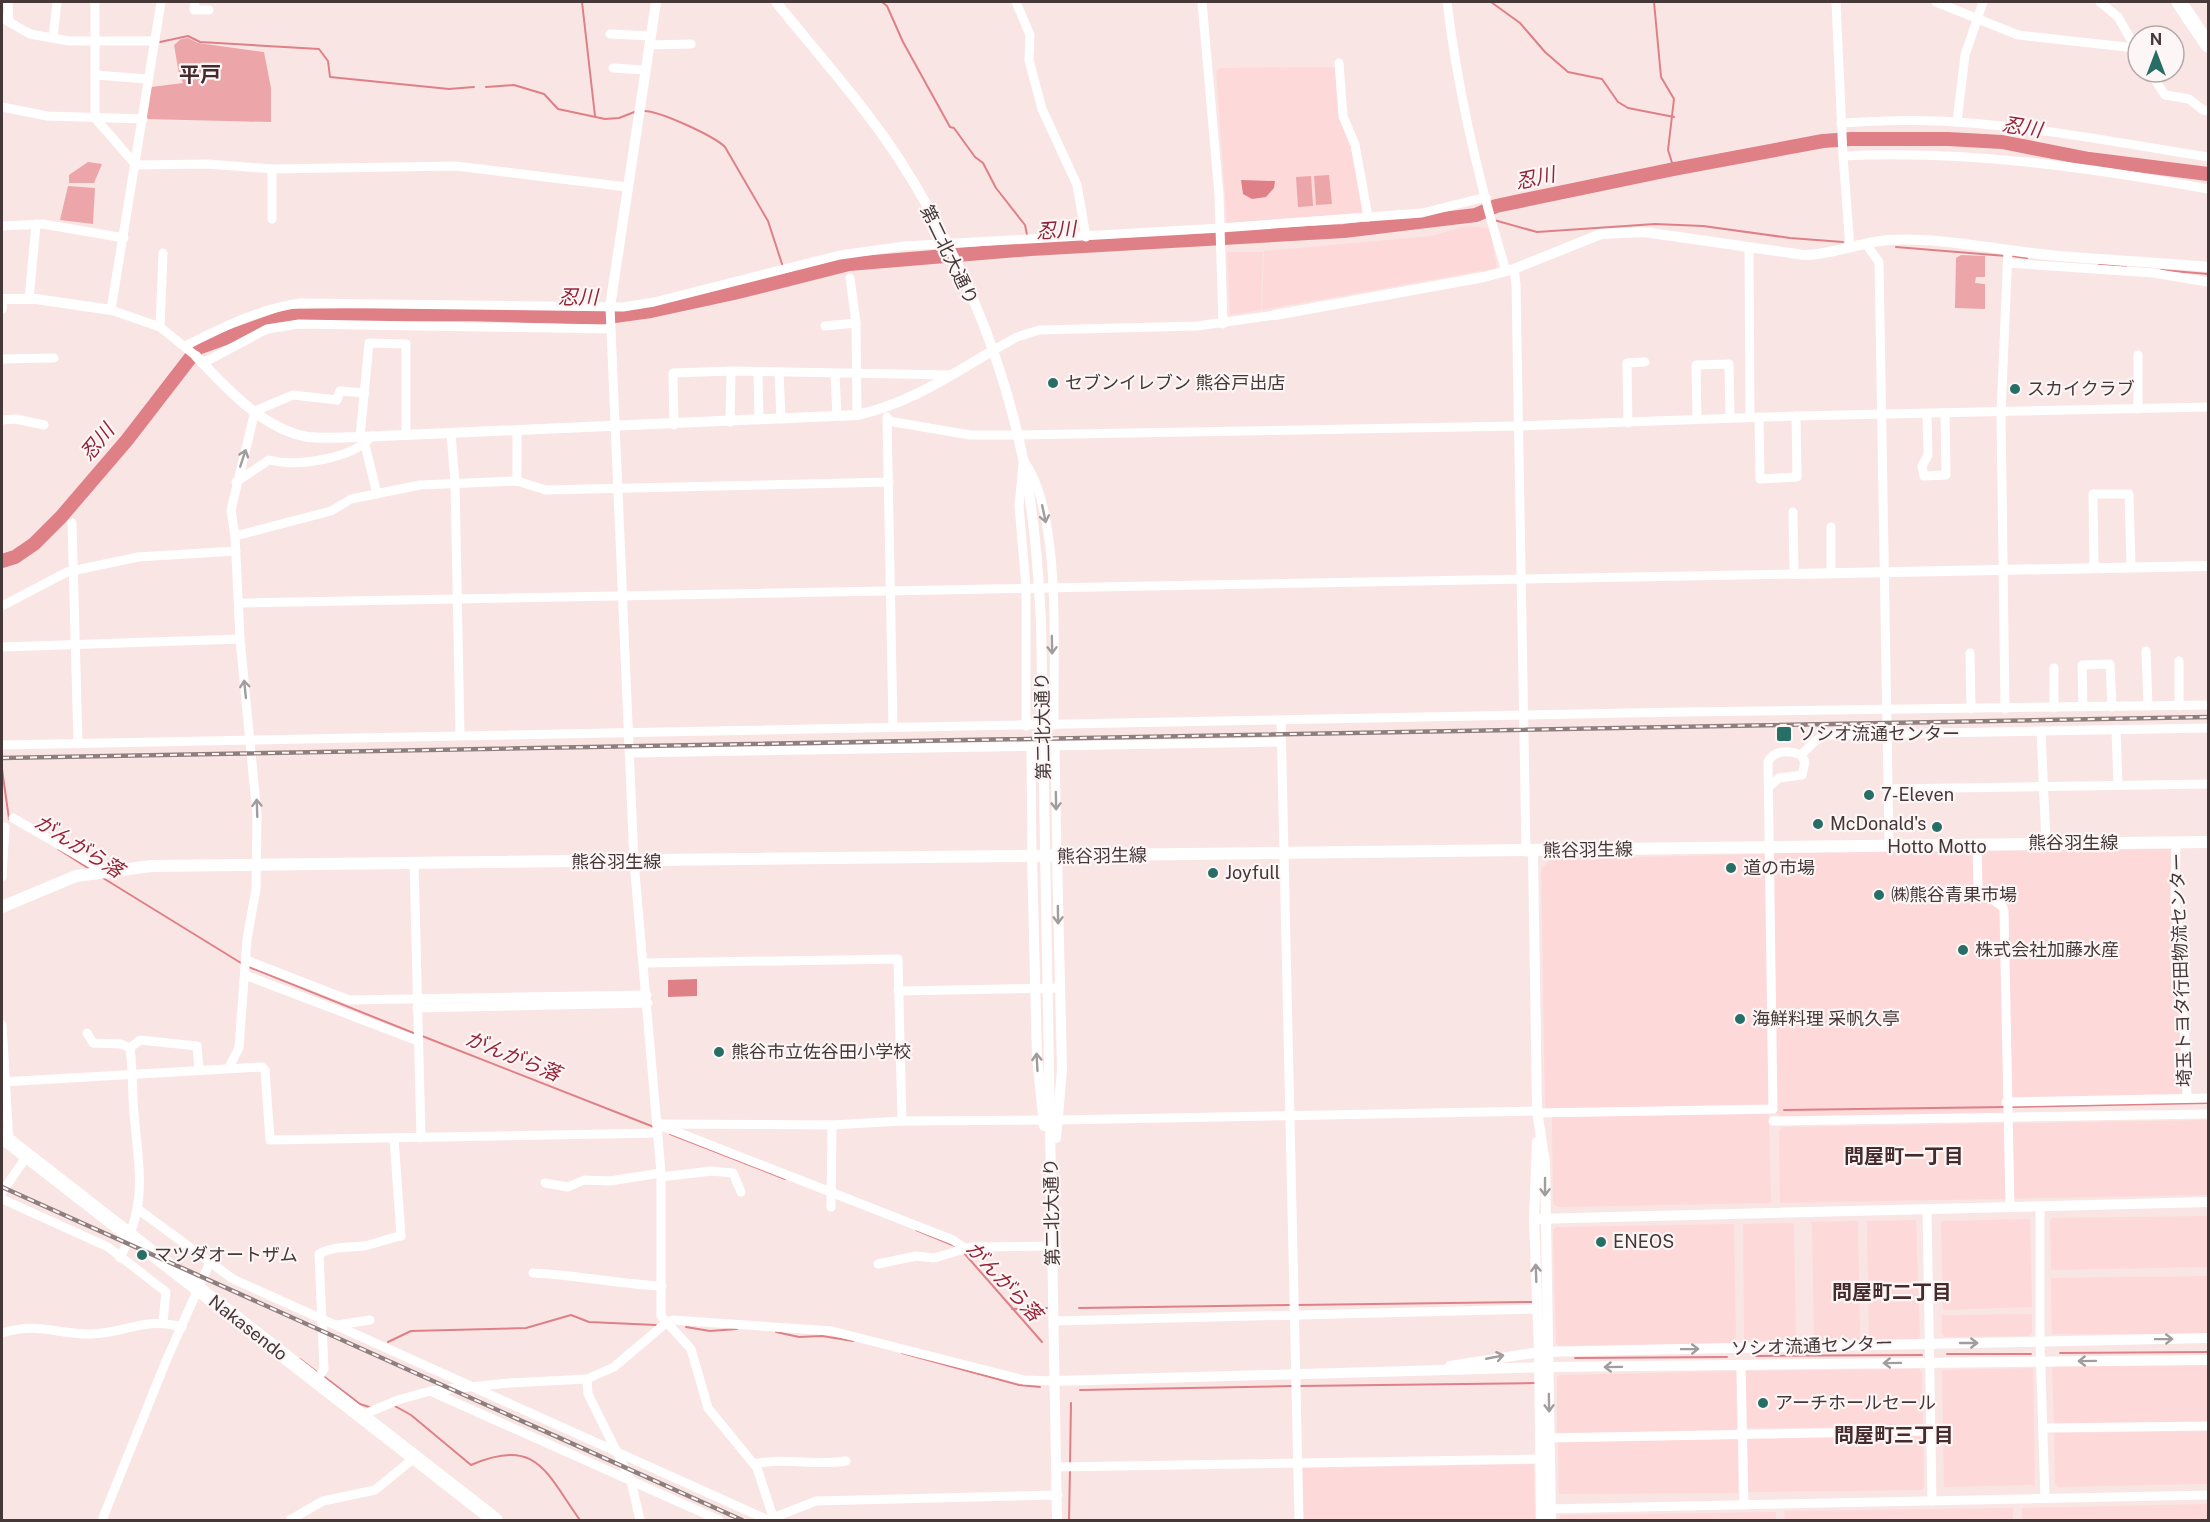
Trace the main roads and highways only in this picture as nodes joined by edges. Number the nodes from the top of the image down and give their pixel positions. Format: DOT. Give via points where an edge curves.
graph roads {
  1 [pos="2179,2"];
  2 [pos="2208,45"];
  3 [pos="2208,842"];
  4 [pos="2,907"];
  5 [pos="5,1139"];
  6 [pos="495,1521"];
  1 -- 2 [label="highway"];
  3 -- 4 [label="main road, 熊谷羽生線" via="151,866 97,872 47,886"];
  5 -- 6 [label="highway, Nakasendo" via="197,1288 319,1376 360,1416"];
}
